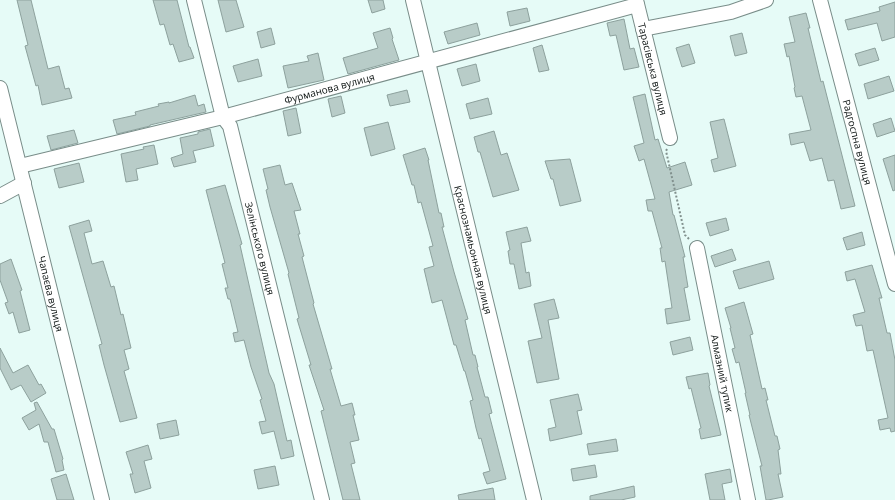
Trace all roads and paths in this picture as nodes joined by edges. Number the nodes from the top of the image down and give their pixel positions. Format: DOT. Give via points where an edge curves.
graph roads {
  1 [pos="194,0"];
  2 [pos="413,0"];
  3 [pos="766,0"];
  4 [pos="820,0"];
  5 [pos="636,2"];
  6 [pos="643,29"];
  7 [pos="428,60"];
  8 [pos="0,88"];
  9 [pos="223,117"];
  10 [pos="670,138"];
  11 [pos="20,166"];
  12 [pos="24,183"];
  13 [pos="0,196"];
  14 [pos="697,248"];
  15 [pos="895,284"];
  16 [pos="102,500"];
  17 [pos="322,500"];
  18 [pos="534,500"];
  19 [pos="748,500"];
  1 -- 9 [label="street, Зелінського вулиця"];
  2 -- 7 [label="street, Краснознамьонная вулиця"];
  3 -- 6 [label="street" via="731,12"];
  4 -- 15 [label="street, Радгоспна вулиця"];
  5 -- 6 [label="street, Тарасівська вулиця"];
  5 -- 7 [label="street, Фурманова вулиця"];
  6 -- 10 [label="street, Тарасівська вулиця"];
  7 -- 9 [label="street, Фурманова вулиця"];
  7 -- 18 [label="street, Краснознамьонная вулиця"];
  8 -- 11 [label="street, Чапаєва вулиця"];
  9 -- 11 [label="street, Фурманова вулиця"];
  9 -- 17 [label="street, Зелінського вулиця" via="230,126"];
  10 -- 14 [label="path" via="666,151 685,235"];
  11 -- 12 [label="street, Чапаєва вулиця"];
  12 -- 13 [label="street"];
  12 -- 16 [label="street, Чапаєва вулиця"];
  14 -- 19 [label="street, Алмазний тупик"];
}
